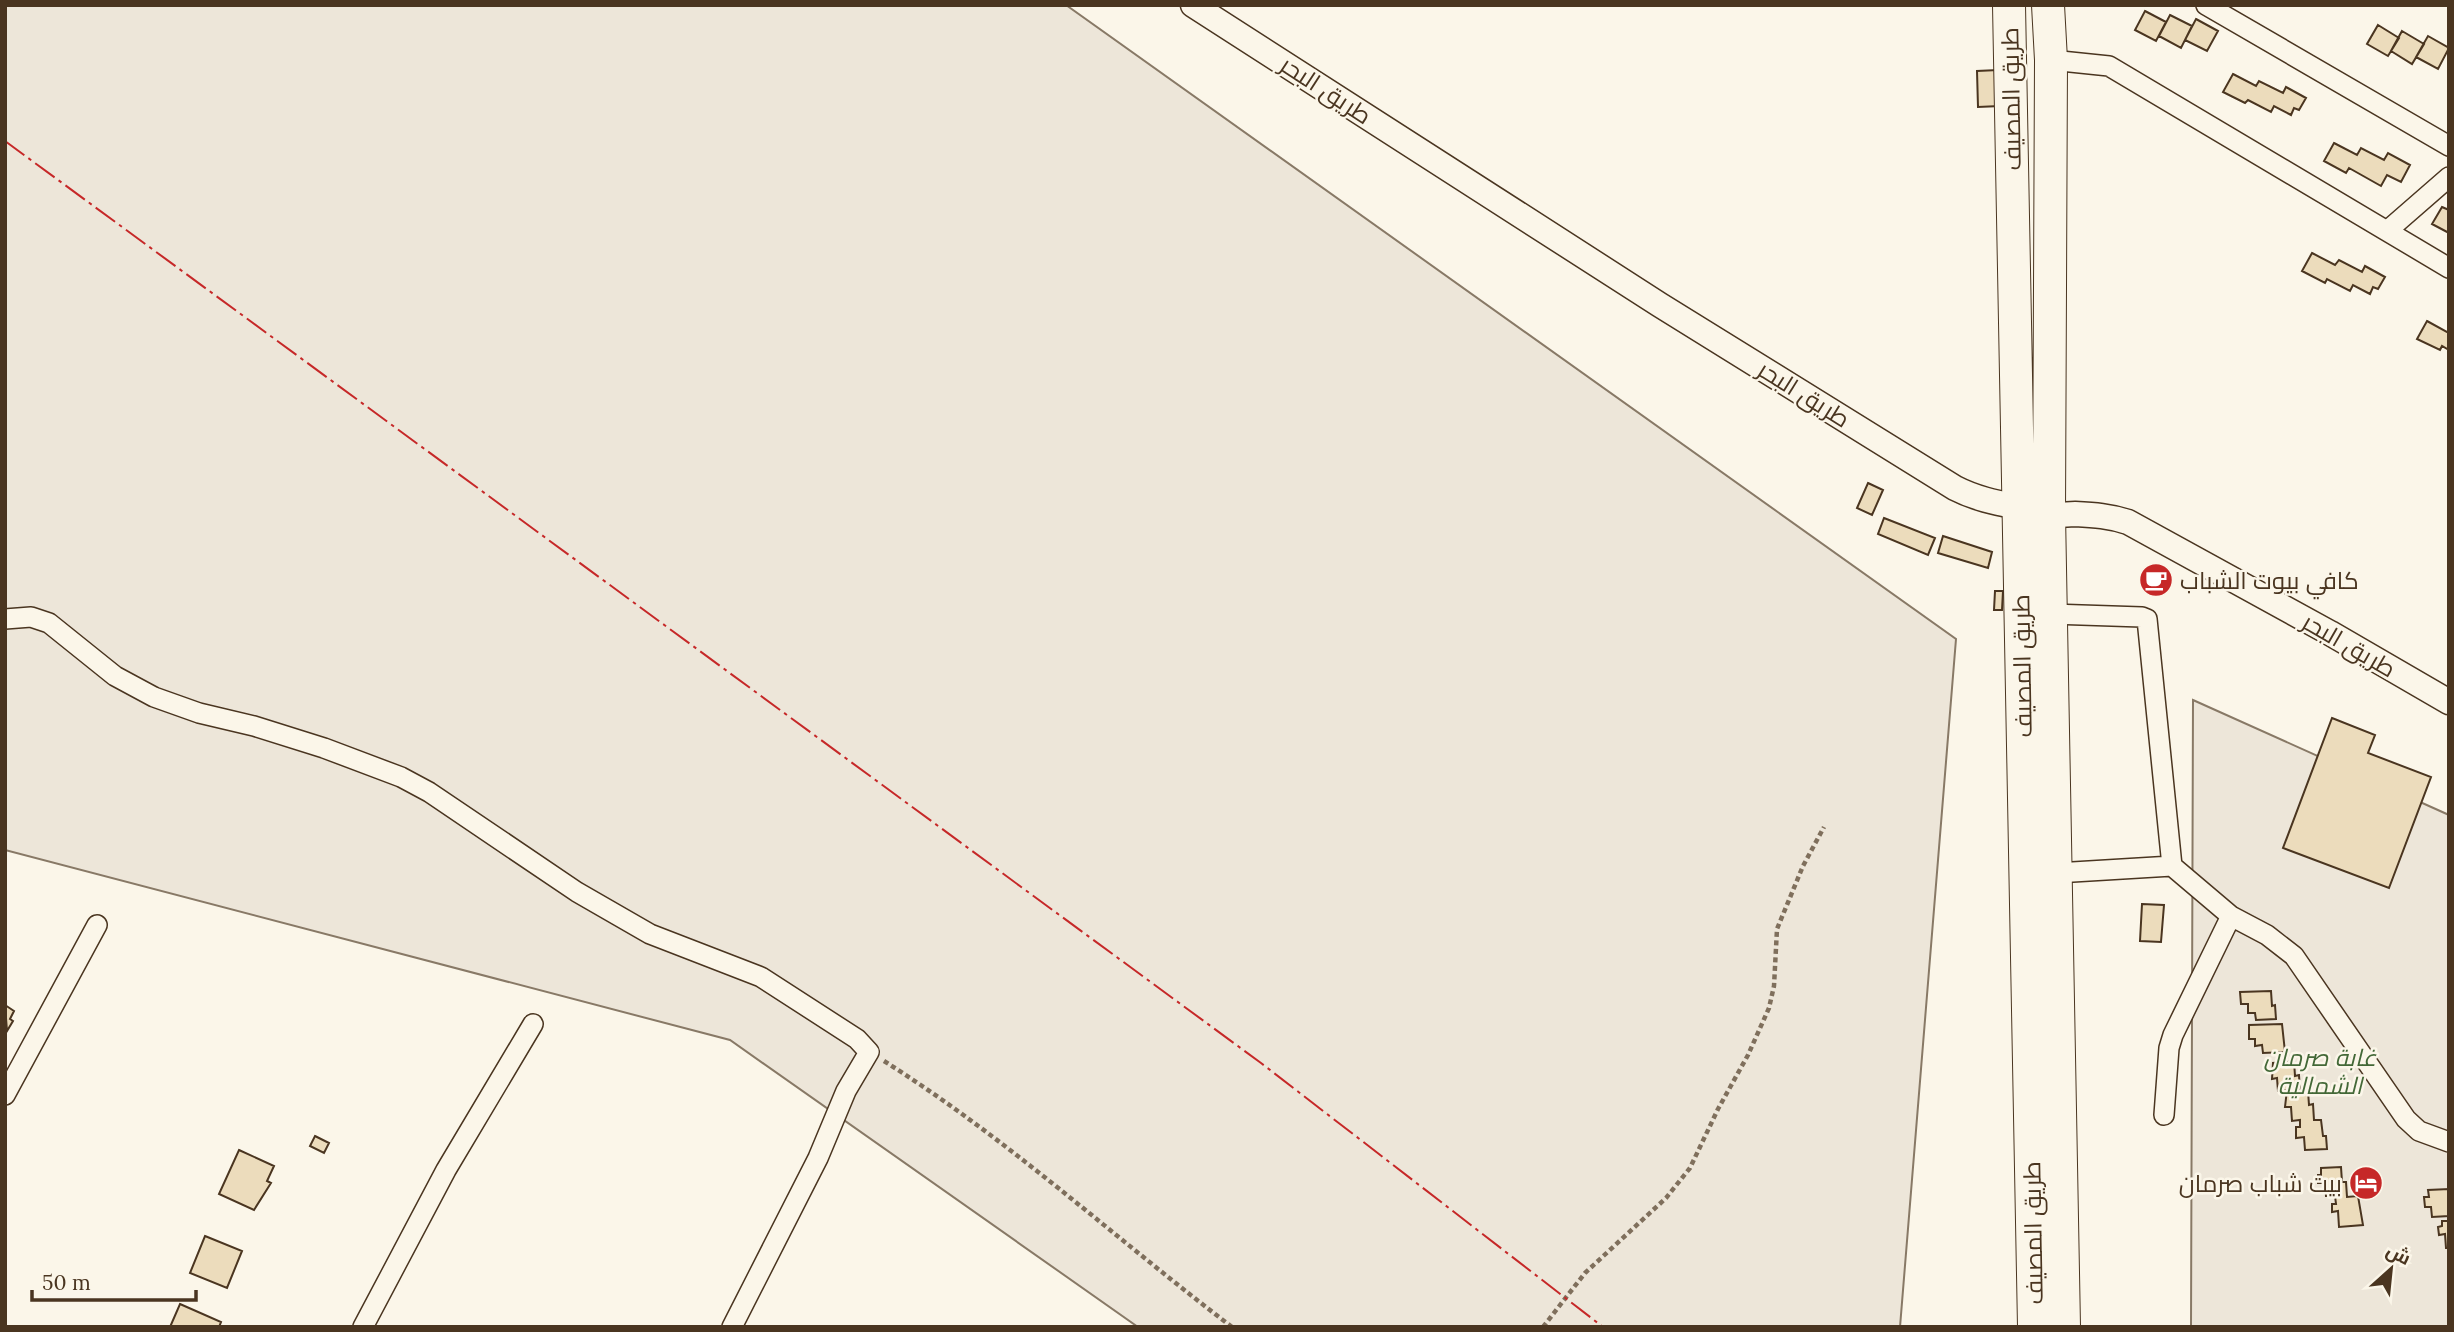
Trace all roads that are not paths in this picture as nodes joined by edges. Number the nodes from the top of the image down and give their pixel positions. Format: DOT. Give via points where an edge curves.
graph roads {
  1 [pos="1193,5"];
  2 [pos="2009,5"];
  3 [pos="2048,5"];
  4 [pos="2206,5"];
  5 [pos="2051,60"];
  6 [pos="2449,146"];
  7 [pos="2449,177"];
  8 [pos="2387,231"];
  9 [pos="2449,268"];
  10 [pos="2034,511"];
  11 [pos="2051,614"];
  12 [pos="5,619"];
  13 [pos="2449,702"];
  14 [pos="2172,866"];
  15 [pos="2056,873"];
  16 [pos="2231,916"];
  17 [pos="97,925"];
  18 [pos="533,1024"];
  19 [pos="5,1095"];
  20 [pos="2164,1115"];
  21 [pos="2449,1142"];
  22 [pos="363,1327"];
  23 [pos="732,1327"];
  24 [pos="2034,1327"];
  25 [pos="2064,1327"];
  1 -- 10 [label="street, طريق البحر" via="1648,298 1955,488"];
  2 -- 10 [label="main road, طريق المصيف"];
  3 -- 5 [label="main road, طريق المصيف"];
  4 -- 6 [label="street"];
  5 -- 8 [label="street" via="2109,66"];
  5 -- 10 [label="main road, طريق المصيف"];
  7 -- 8 [label="street"];
  8 -- 9 [label="street"];
  10 -- 11 [label="main road, طريق المصيف"];
  10 -- 13 [label="street, طريق البحر" via="2105,516 2139,527"];
  10 -- 24 [label="main road, طريق المصيف"];
  11 -- 14 [label="street" via="2147,619"];
  11 -- 15 [label="main road, طريق المصيف"];
  12 -- 23 [label="street" via="31,617 49,623 115,676 154,696 324,748 401,777 650,934 761,977 858,1039 869,1052"];
  14 -- 15 [label="street"];
  14 -- 16 [label="street"];
  15 -- 25 [label="main road, طريق المصيف"];
  16 -- 20 [label="street" via="2173,1035"];
  16 -- 21 [label="street" via="2294,956 2406,1119 2419,1131"];
  17 -- 19 [label="street"];
  18 -- 22 [label="street" via="446,1170"];
}
